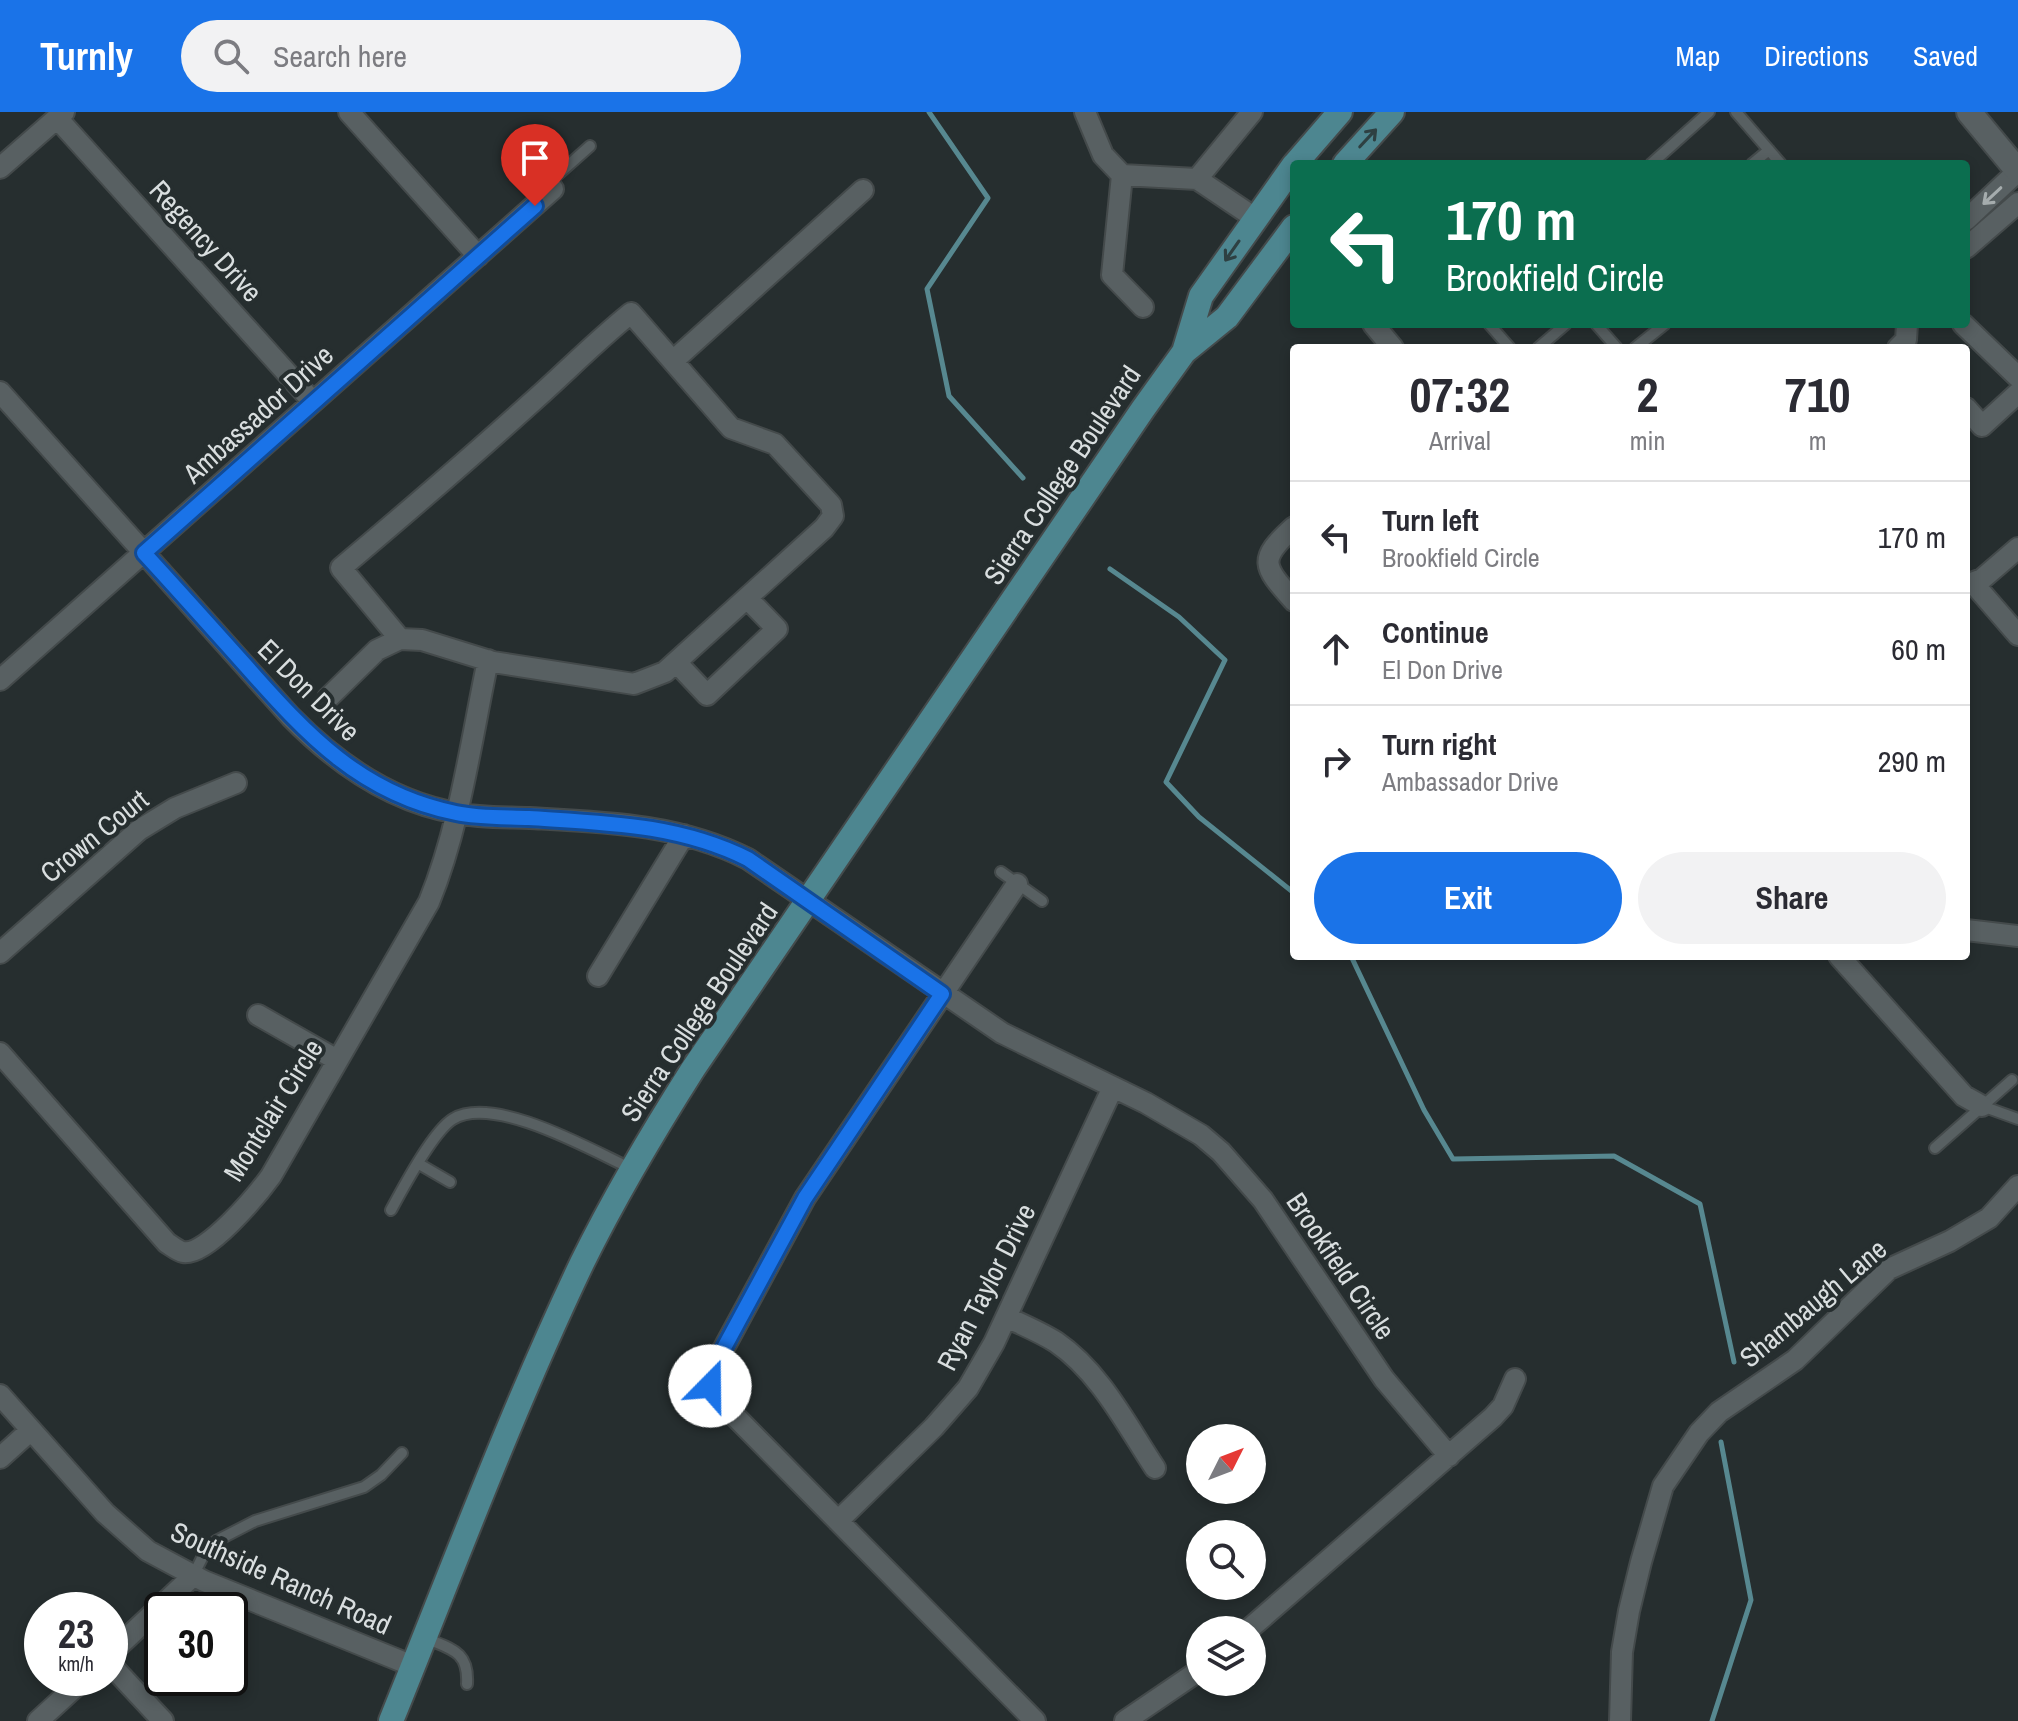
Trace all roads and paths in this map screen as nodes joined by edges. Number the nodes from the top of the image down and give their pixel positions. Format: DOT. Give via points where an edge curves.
graph roads {
  1 [pos="349,112"];
  2 [pos="1085,112"];
  3 [pos="1252,112"];
  4 [pos="1340,112"];
  5 [pos="1392,112"];
  6 [pos="1709,112"];
  7 [pos="1736,112"];
  8 [pos="1969,112"];
  9 [pos="61,115"];
  10 [pos="590,146"];
  11 [pos="1769,150"];
  12 [pos="1299,160"];
  13 [pos="1349,160"];
  14 [pos="1655,160"];
  15 [pos="1757,160"];
  16 [pos="1778,160"];
  17 [pos="0,168"];
  18 [pos="2018,171"];
  19 [pos="1290,172"];
  20 [pos="1122,175"];
  21 [pos="1197,179"];
  22 [pos="553,189"];
  23 [pos="863,190"];
  24 [pos="2018,203"];
  25 [pos="1970,216"];
  26 [pos="1255,218"];
  27 [pos="1290,240"];
  28 [pos="1970,245"];
  29 [pos="478,256"];
  30 [pos="1143,307"];
  31 [pos="1376,328"];
  32 [pos="1492,328"];
  33 [pos="1561,328"];
  34 [pos="1600,328"];
  35 [pos="1660,328"];
  36 [pos="1967,328"];
  37 [pos="1390,344"];
  38 [pos="1506,344"];
  39 [pos="1543,344"];
  40 [pos="1614,344"];
  41 [pos="1640,344"];
  42 [pos="1184,352"];
  43 [pos="673,361"];
  44 [pos="2018,377"];
  45 [pos="0,392"];
  46 [pos="2018,393"];
  47 [pos="313,402"];
  48 [pos="1970,412"];
  49 [pos="1290,531"];
  50 [pos="2018,548"];
  51 [pos="144,553"];
  52 [pos="1970,584"];
  53 [pos="1970,585"];
  54 [pos="1290,596"];
  55 [pos="747,598"];
  56 [pos="2018,635"];
  57 [pos="400,639"];
  58 [pos="488,660"];
  59 [pos="676,662"];
  60 [pos="0,680"];
  61 [pos="328,698"];
  62 [pos="236,783"];
  63 [pos="457,813"];
  64 [pos="684,835"];
  65 [pos="1009,878"];
  66 [pos="809,901"];
  67 [pos="1042,901"];
  68 [pos="1970,930"];
  69 [pos="2018,936"];
  70 [pos="0,953"];
  71 [pos="1843,960"];
  72 [pos="598,976"];
  73 [pos="942,994"];
  74 [pos="258,1015"];
  75 [pos="0,1053"];
  76 [pos="337,1060"];
  77 [pos="2012,1080"];
  78 [pos="1113,1087"];
  79 [pos="1982,1106"];
  80 [pos="2018,1119"];
  81 [pos="1935,1148"];
  82 [pos="419,1164"];
  83 [pos="632,1169"];
  84 [pos="450,1182"];
  85 [pos="2018,1186"];
  86 [pos="391,1210"];
  87 [pos="1006,1317"];
  88 [pos="1515,1379"];
  89 [pos="0,1395"];
  90 [pos="31,1430"];
  91 [pos="402,1453"];
  92 [pos="1449,1456"];
  93 [pos="0,1458"];
  94 [pos="1155,1468"];
  95 [pos="838,1521"];
  96 [pos="193,1576"];
  97 [pos="1264,1616"];
  98 [pos="128,1637"];
  99 [pos="425,1638"];
  100 [pos="413,1666"];
  101 [pos="1186,1680"];
  102 [pos="128,1683"];
  103 [pos="467,1684"];
  104 [pos="65,1696"];
  105 [pos="38,1721"];
  106 [pos="163,1721"];
  107 [pos="391,1721"];
  108 [pos="1035,1721"];
  109 [pos="1125,1721"];
  110 [pos="1620,1721"];
  1 -- 29 [label="street"];
  2 -- 20 [label="street" via="1103,155"];
  3 -- 21 [label="street"];
  4 -- 12 [label="main road, Sierra College Boulevard"];
  13 -- 5 [label="main road, one-way"];
  6 -- 14 [label="lane"];
  7 -- 11 [label="lane"];
  8 -- 18 [label="street"];
  9 -- 17 [label="street"];
  9 -- 47 [label="street, Regency Drive"];
  10 -- 22 [label="lane" via="554,178"];
  11 -- 15 [label="lane"];
  11 -- 16 [label="lane"];
  18 -- 25 [label="street, one-way"];
  19 -- 26 [label="main road, Sierra College Boulevard"];
  20 -- 21 [label="street"];
  20 -- 30 [label="street" via="1112,275"];
  21 -- 26 [label="street"];
  22 -- 29 [label="street, Ambassador Drive"];
  23 -- 43 [label="street"];
  24 -- 28 [label="street"];
  26 -- 42 [label="main road, Sierra College Boulevard, one-way" via="1201,296"];
  27 -- 42 [label="main road, Sierra College Boulevard" via="1227,317"];
  29 -- 47 [label="street, Ambassador Drive"];
  31 -- 37 [label="street"];
  32 -- 38 [label="lane"];
  33 -- 39 [label="lane"];
  34 -- 40 [label="lane"];
  35 -- 41 [label="lane"];
  36 -- 44 [label="street"];
  42 -- 66 [label="main road, Sierra College Boulevard"];
  43 -- 55 [label="street" via="731,428 775,444 831,505 833,516 824,528"];
  43 -- 57 [label="street" via="631,313 341,568"];
  45 -- 51 [label="street, El Don Drive"];
  46 -- 48 [label="street" via="1982,426"];
  47 -- 51 [label="street, Ambassador Drive"];
  49 -- 54 [label="street" via="1272,547 1268,560 1271,573"];
  50 -- 52 [label="street"];
  51 -- 60 [label="street, Ambassador Drive"];
  51 -- 63 [label="street, El Don Drive" via="327,752 410,800"];
  53 -- 56 [label="street"];
  55 -- 59 [label="street"];
  55 -- 59 [label="street" via="777,629 707,695"];
  57 -- 58 [label="street" via="422,640"];
  57 -- 61 [label="street" via="377,650"];
  58 -- 59 [label="street" via="634,684"];
  58 -- 63 [label="street, Montclair Circle"];
  62 -- 70 [label="street, Crown Court" via="175,808 139,830"];
  63 -- 64 [label="street, El Don Drive" via="629,824"];
  63 -- 76 [label="street, Montclair Circle" via="429,902"];
  64 -- 66 [label="street, El Don Drive" via="748,859"];
  64 -- 72 [label="street"];
  65 -- 67 [label="lane"];
  65 -- 73 [label="street"];
  66 -- 73 [label="street, Brookfield Circle"];
  66 -- 83 [label="main road, Sierra College Boulevard" via="693,1069"];
  68 -- 69 [label="street"];
  71 -- 79 [label="street" via="1964,1096"];
  73 -- 78 [label="street, Brookfield Circle" via="1002,1033"];
  73 -- 95 [label="street" via="805,1198 712,1370 710,1386 719,1400"];
  74 -- 76 [label="street"];
  75 -- 76 [label="street, Montclair Circle" via="167,1243 184,1253 200,1250 260,1192"];
  77 -- 79 [label="lane"];
  78 -- 87 [label="street, Ryan Taylor Drive"];
  78 -- 92 [label="street, Brookfield Circle" via="1201,1135 1239,1172 1384,1379"];
  79 -- 80 [label="lane"];
  79 -- 81 [label="lane"];
  82 -- 83 [label="lane" via="453,1118 475,1113 550,1129"];
  82 -- 84 [label="lane"];
  82 -- 86 [label="lane"];
  83 -- 99 [label="main road, Sierra College Boulevard" via="552,1331"];
  85 -- 110 [label="street, Shambaugh Lane" via="1989,1218 1889,1269 1795,1360 1719,1412 1699,1433 1663,1486 1641,1562 1622,1652"];
  87 -- 94 [label="street" via="1054,1341 1082,1364"];
  87 -- 95 [label="street, Ryan Taylor Drive" via="982,1365 951,1409"];
  88 -- 92 [label="street" via="1503,1406"];
  89 -- 90 [label="street, Southside Ranch Road"];
  90 -- 93 [label="street"];
  90 -- 96 [label="street, Southside Ranch Road" via="126,1532"];
  91 -- 96 [label="lane" via="364,1487 255,1521 216,1541"];
  92 -- 97 [label="street"];
  95 -- 108 [label="street"];
  96 -- 98 [label="street"];
  96 -- 100 [label="street, Southside Ranch Road"];
  99 -- 100 [label="main road, Sierra College Boulevard"];
  99 -- 103 [label="lane" via="459,1654 467,1665"];
  100 -- 107 [label="main road, Sierra College Boulevard"];
  101 -- 109 [label="street"];
  102 -- 106 [label="street"];
  104 -- 105 [label="street"];
}
